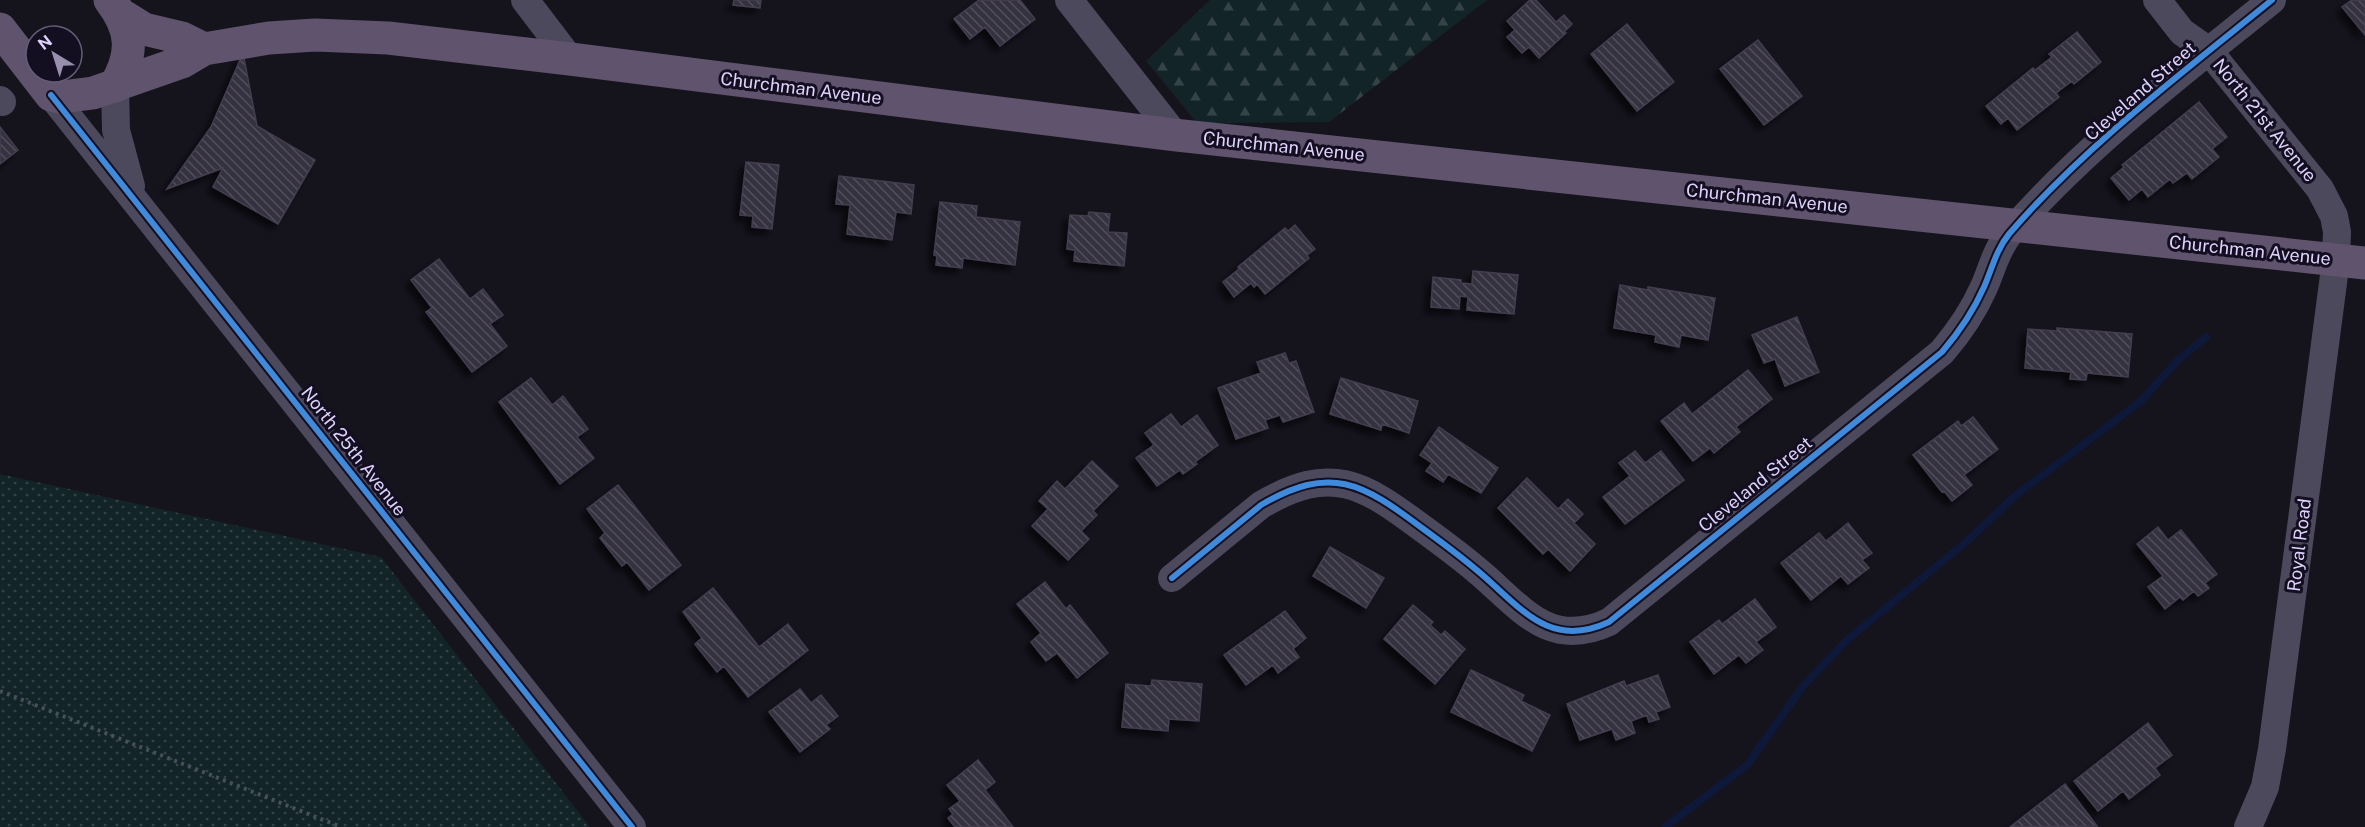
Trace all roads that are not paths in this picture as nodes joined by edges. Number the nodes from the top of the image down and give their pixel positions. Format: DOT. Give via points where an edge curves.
graph roads {
  1 [pos="525,0"];
  2 [pos="1069,0"];
  3 [pos="2157,0"];
  4 [pos="2272,0"];
  5 [pos="115,7"];
  6 [pos="0,29"];
  7 [pos="204,49"];
  8 [pos="2209,51"];
  9 [pos="570,59"];
  10 [pos="115,86"];
  11 [pos="51,95"];
  12 [pos="1175,135"];
  13 [pos="134,196"];
  14 [pos="2018,225"];
  15 [pos="2351,261"];
  16 [pos="1172,578"];
  17 [pos="632,827"];
  18 [pos="2248,827"];
  1 -- 9 [label="street"];
  2 -- 12 [label="street"];
  3 -- 8 [label="street, North 21st Avenue" via="2182,32"];
  4 -- 8 [label="street, Cleveland Street"];
  5 -- 7 [label="main road" via="144,29 182,38"];
  5 -- 10 [label="main road" via="129,36 129,51"];
  6 -- 11 [label="main road"];
  7 -- 9 [label="main road, Churchman Avenue" via="315,34 388,38"];
  7 -- 10 [label="main road, Churchman Avenue" via="182,62"];
  8 -- 14 [label="street, Cleveland Street" via="2081,161"];
  8 -- 15 [label="street, North 21st Avenue" via="2320,189"];
  9 -- 12 [label="main road, Churchman Avenue"];
  10 -- 11 [label="main road, Churchman Avenue" via="75,96"];
  10 -- 13 [label="street" via="116,130"];
  11 -- 13 [label="street, North 25th Avenue"];
  12 -- 14 [label="main road, Churchman Avenue"];
  13 -- 17 [label="street, North 25th Avenue"];
  14 -- 15 [label="main road, Churchman Avenue"];
  14 -- 16 [label="street, Cleveland Street" via="1993,259 1964,326 1942,352 1600,626 1560,631 1540,624 1389,504 1365,490 1337,483 1297,487 1272,498"];
  15 -- 18 [label="street, Royal Road" via="2272,749 2265,787"];
}
